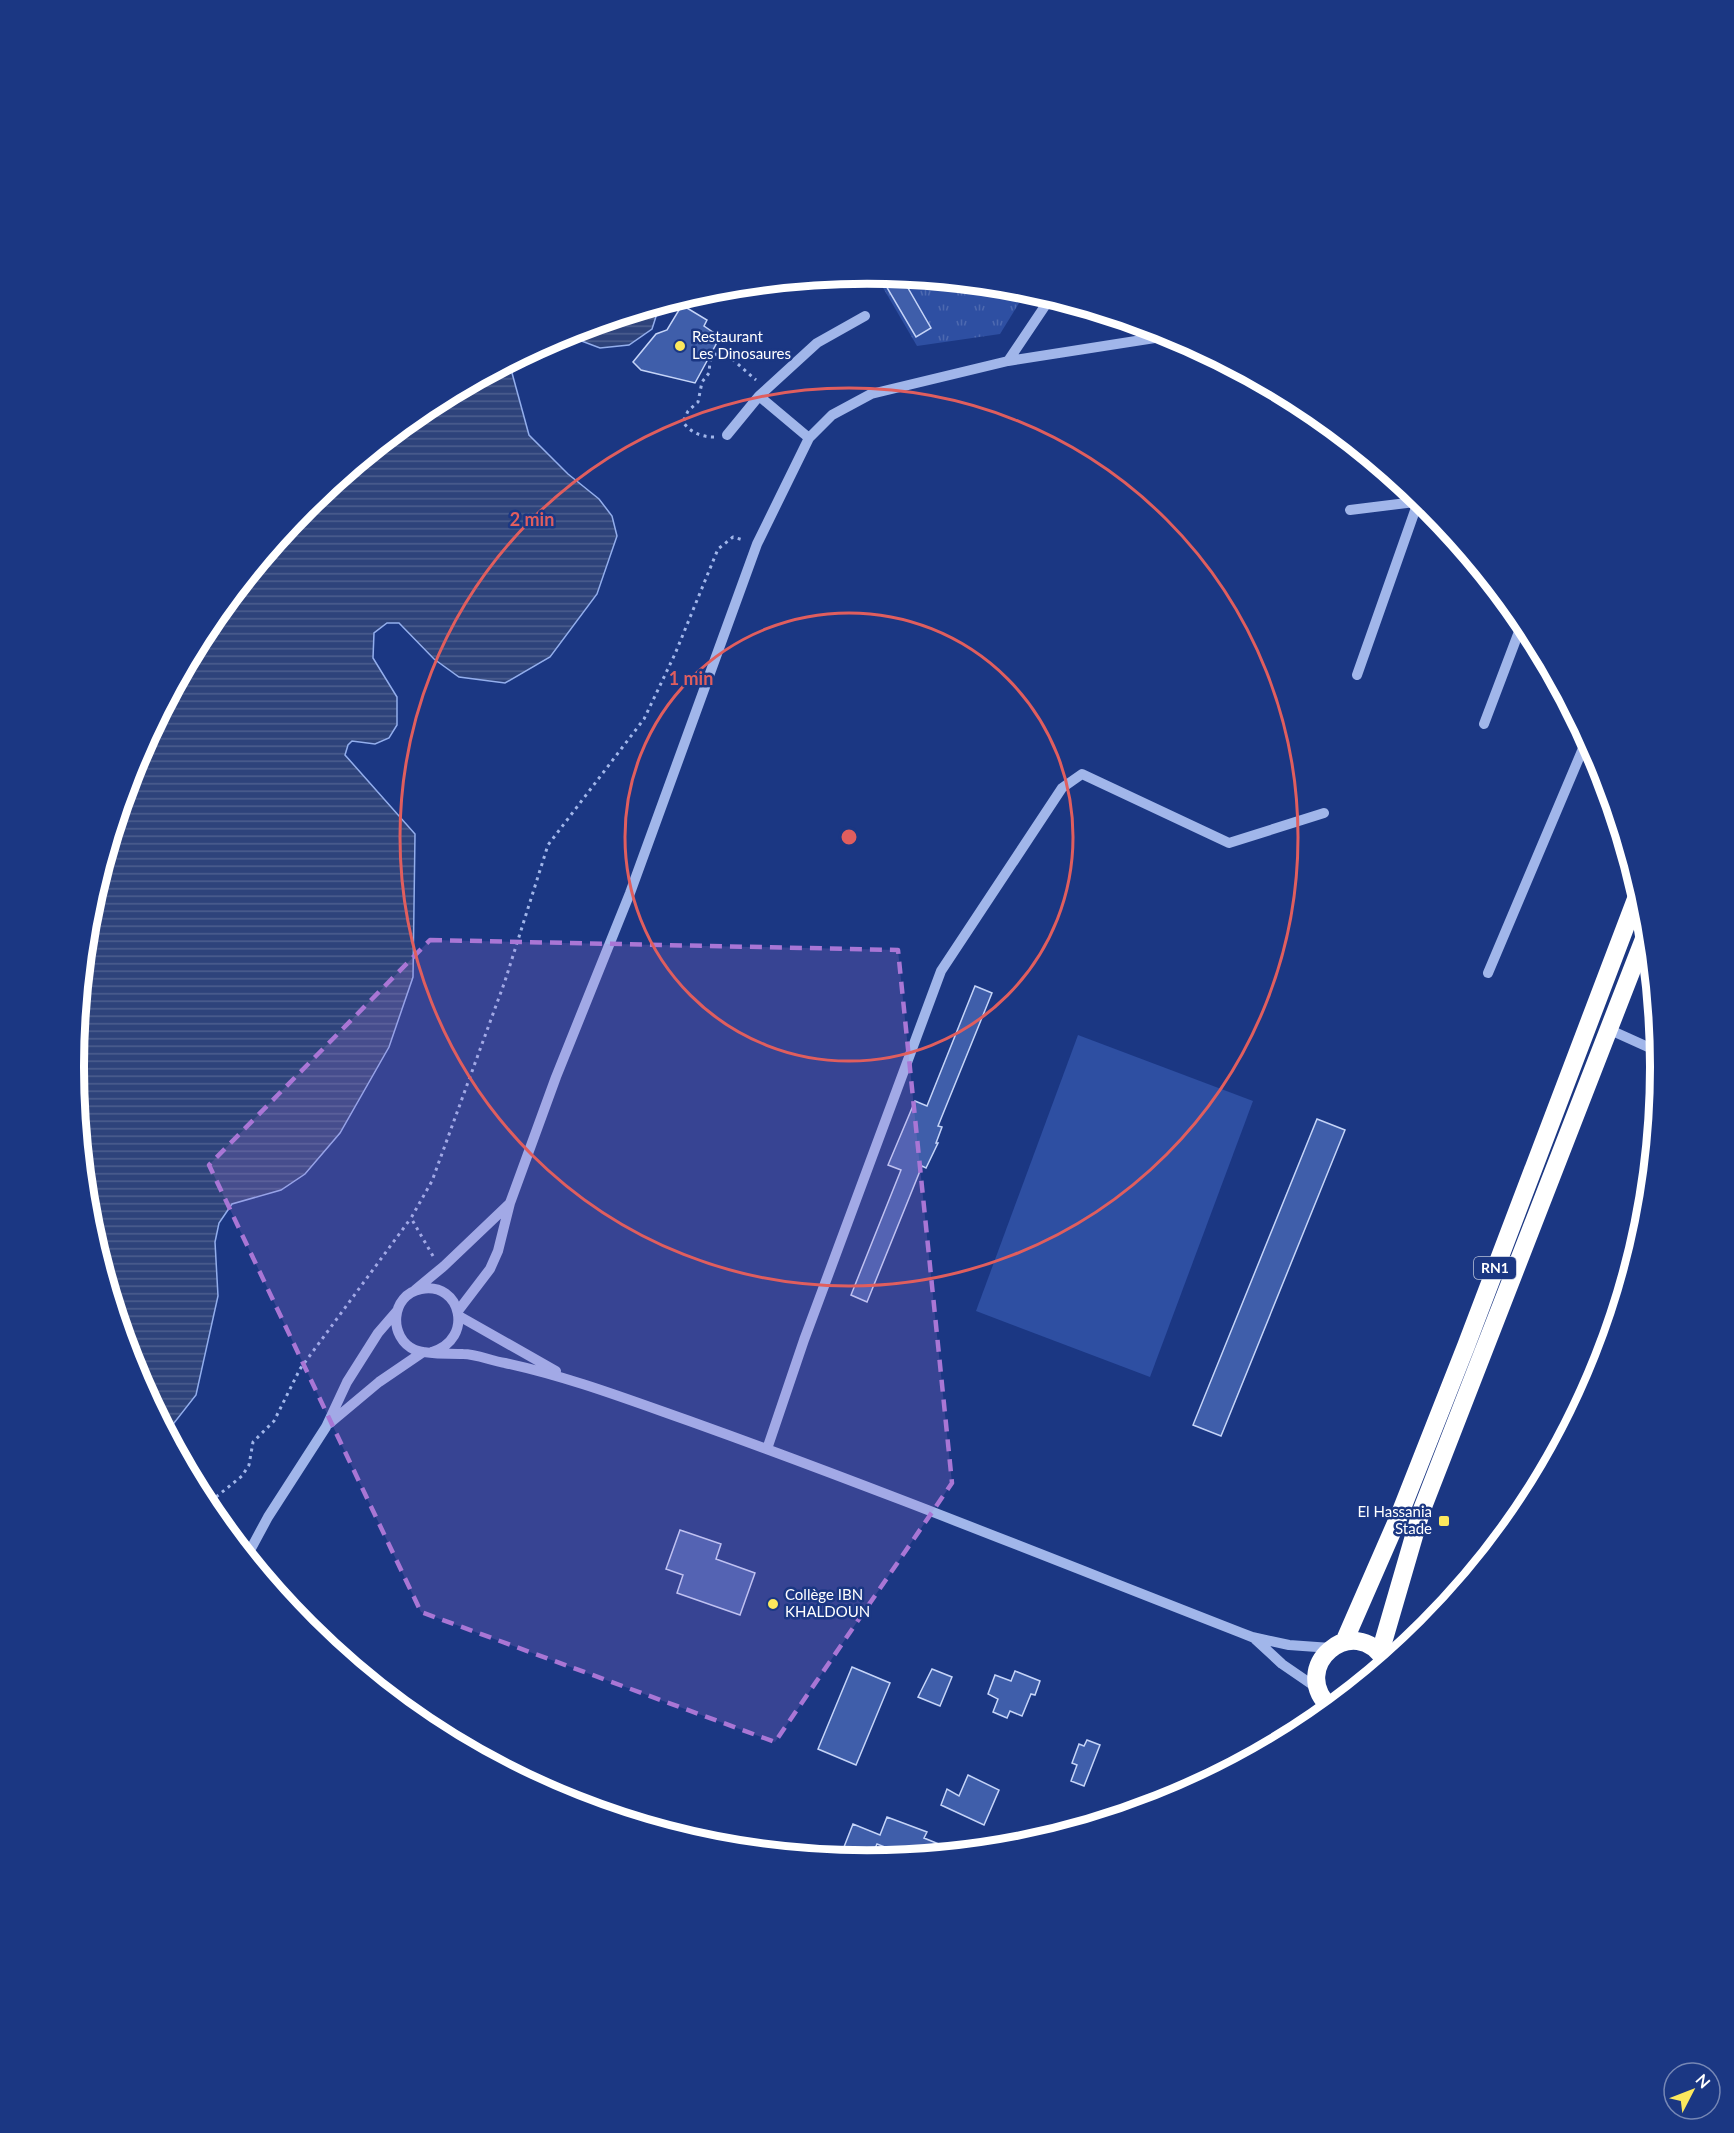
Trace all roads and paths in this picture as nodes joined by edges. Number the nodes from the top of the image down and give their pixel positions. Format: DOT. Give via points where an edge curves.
graph roads {
  1 [pos="1047,305"];
  2 [pos="865,316"];
  3 [pos="1154,338"];
  4 [pos="1008,361"];
  5 [pos="762,393"];
  6 [pos="727,435"];
  7 [pos="809,438"];
  8 [pos="1409,502"];
  9 [pos="1417,509"];
  10 [pos="1350,510"];
  11 [pos="757,544"];
  12 [pos="1519,632"];
  13 [pos="1357,675"];
  14 [pos="1484,724"];
  15 [pos="1582,750"];
  16 [pos="1324,813"];
  17 [pos="1633,906"];
  18 [pos="1640,948"];
  19 [pos="1488,973"];
  20 [pos="1608,1029"];
  21 [pos="1649,1048"];
  22 [pos="510,1203"];
  23 [pos="411,1218"];
  24 [pos="434,1258"];
  25 [pos="414,1291"];
  26 [pos="397,1311"];
  27 [pos="458,1314"];
  28 [pos="428,1352"];
  29 [pos="567,1378"];
  30 [pos="326,1428"];
  31 [pos="767,1449"];
  32 [pos="215,1500"];
  33 [pos="251,1549"];
  34 [pos="1252,1637"];
  35 [pos="1338,1645"];
  36 [pos="1384,1654"];
  37 [pos="1381,1656"];
  38 [pos="1323,1703"];
  1 -- 4 [label="street"];
  2 -- 5 [label="street" via="817,343"];
  3 -- 4 [label="street"];
  4 -- 7 [label="street" via="871,393 832,415"];
  5 -- 6 [label="street"];
  5 -- 6 [label="path" via="729,355 723,351 715,355 702,382 698,402 683,422 702,437"];
  5 -- 7 [label="street"];
  7 -- 11 [label="street"];
  8 -- 10 [label="street"];
  9 -- 13 [label="street"];
  11 -- 22 [label="street" via="630,893"];
  11 -- 23 [label="path" via="733,537 718,549 644,719 548,846 481,1048 432,1181"];
  12 -- 14 [label="street"];
  15 -- 19 [label="street"];
  16 -- 31 [label="street" via="1230,843 1083,774 1062,788 941,970"];
  17 -- 35 [label="highway, RN1" via="1466,1346 1394,1526"];
  18 -- 20 [label="highway, RN1"];
  20 -- 21 [label="street"];
  20 -- 36 [label="highway, RN1" via="1421,1512"];
  22 -- 25 [label="street"];
  22 -- 27 [label="street" via="498,1251"];
  23 -- 24 [label="path"];
  23 -- 32 [label="path" via="300,1369 274,1421 252,1442 249,1465 242,1476"];
  25 -- 26 [label="street"];
  25 -- 27 [label="street" via="441,1291 454,1303"];
  26 -- 28 [label="street" via="401,1337 407,1344"];
  26 -- 30 [label="street" via="378,1333 347,1383"];
  27 -- 28 [label="street" via="453,1340"];
  27 -- 29 [label="street"];
  28 -- 29 [label="street" via="470,1354"];
  28 -- 30 [label="street" via="379,1382"];
  29 -- 31 [label="street"];
  30 -- 33 [label="street"];
  31 -- 34 [label="street"];
  34 -- 35 [label="street" via="1289,1645"];
  34 -- 38 [label="street"];
  35 -- 37 [label="highway, RN1" via="1358,1641 1370,1645"];
  35 -- 38 [label="highway, RN1" via="1321,1659 1316,1673"];
}
